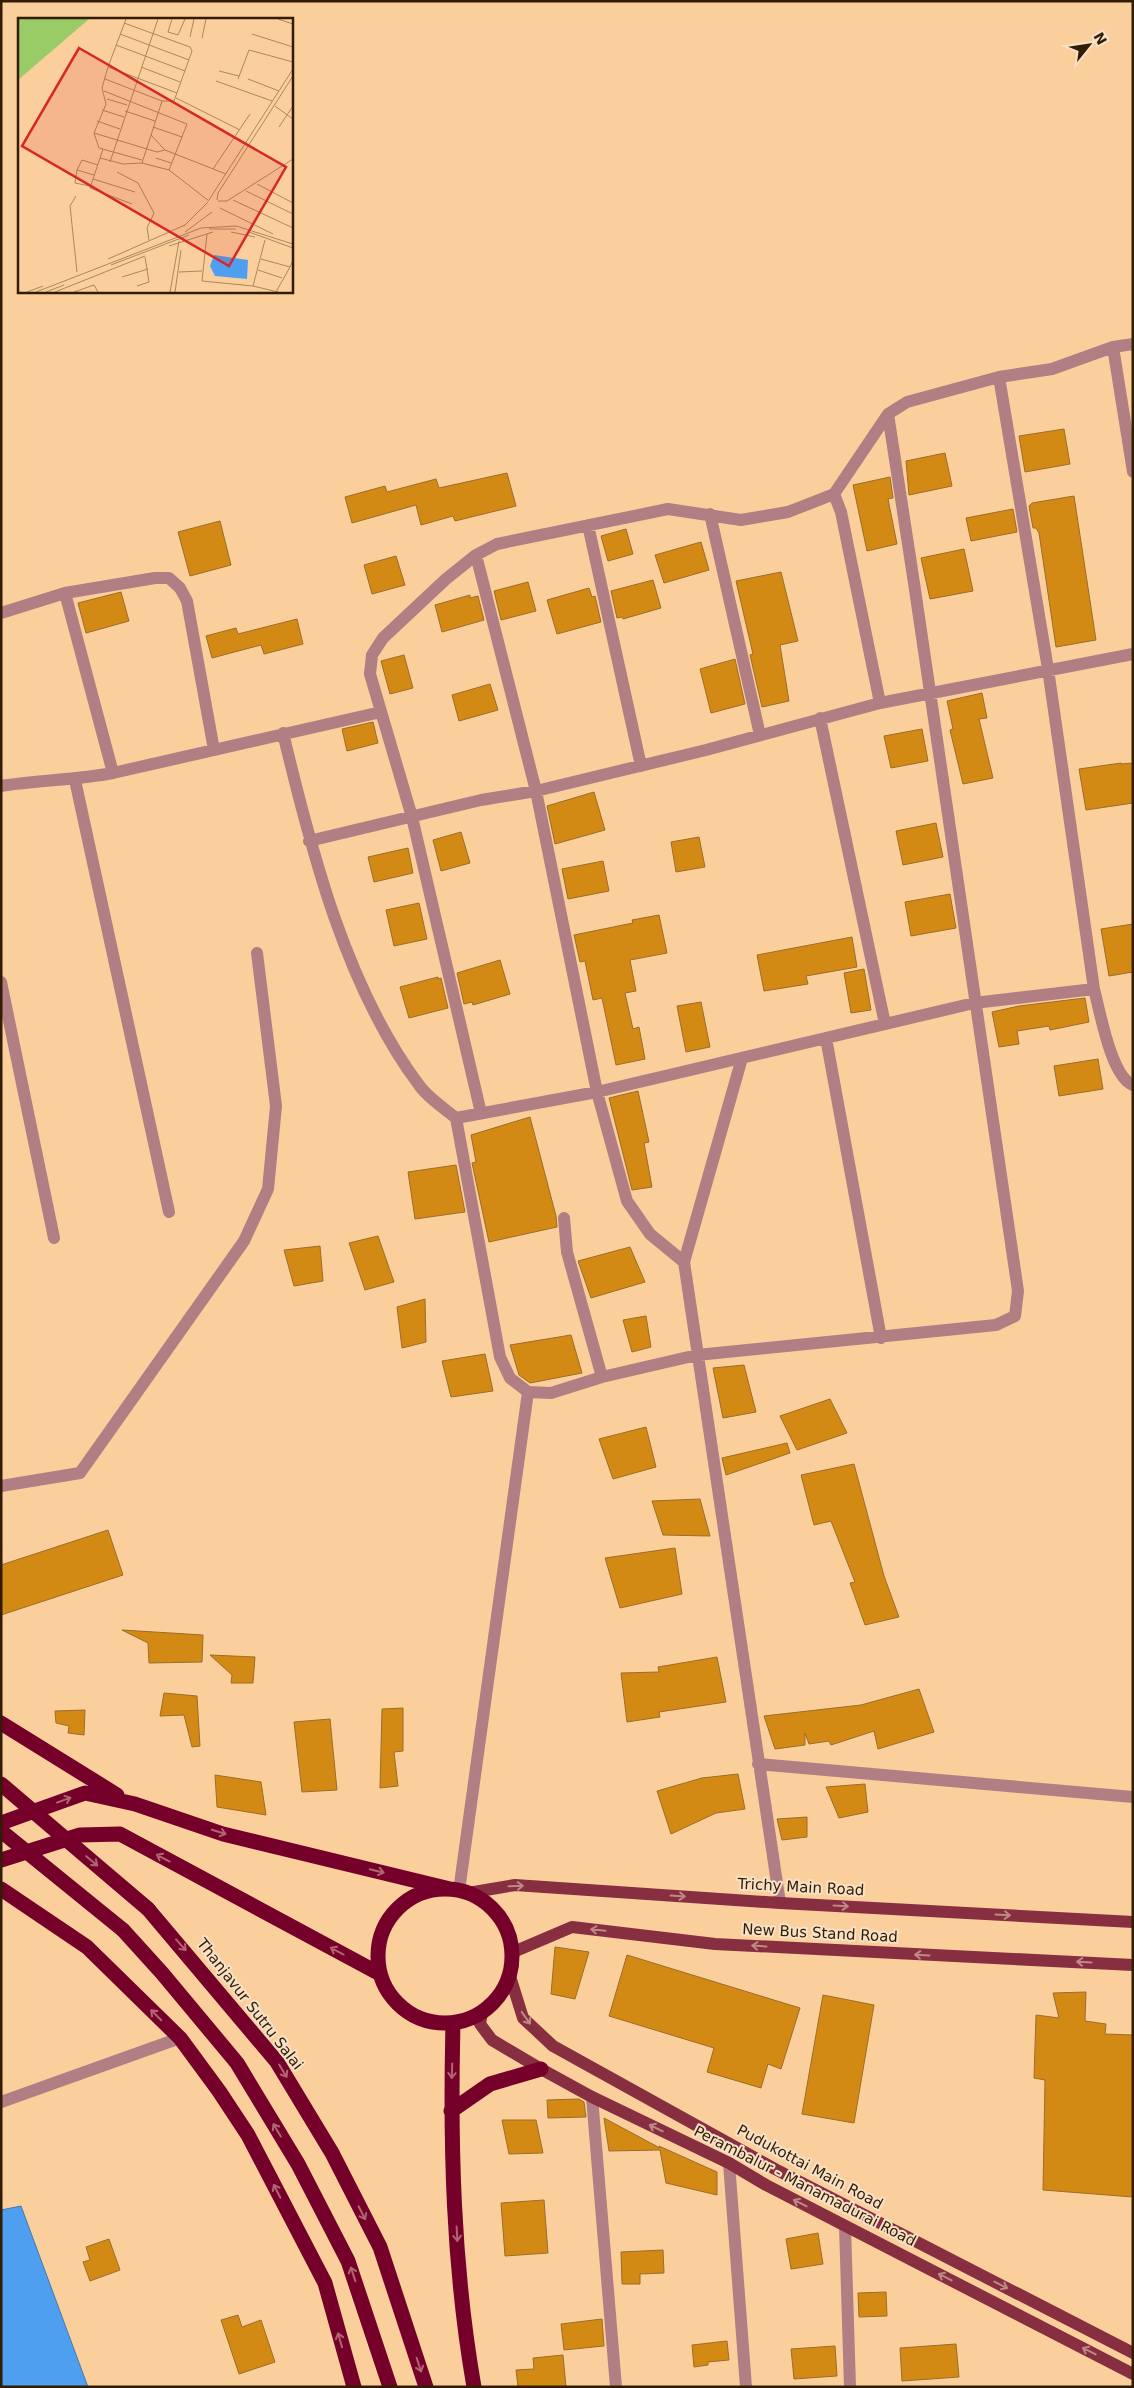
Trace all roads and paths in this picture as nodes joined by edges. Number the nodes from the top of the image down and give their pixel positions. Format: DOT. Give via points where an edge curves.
graph roads {
  1 [pos="1133,344"];
  2 [pos="1113,347"];
  3 [pos="999,377"];
  4 [pos="888,414"];
  5 [pos="1133,472"];
  6 [pos="834,494"];
  7 [pos="710,514"];
  8 [pos="588,525"];
  9 [pos="476,555"];
  10 [pos="65,593"];
  11 [pos="1,612"];
  12 [pos="1133,654"];
  13 [pos="1048,669"];
  14 [pos="931,693"];
  15 [pos="880,703"];
  16 [pos="381,712"];
  17 [pos="820,718"];
  18 [pos="283,733"];
  19 [pos="760,735"];
  20 [pos="214,750"];
  21 [pos="641,766"];
  22 [pos="113,773"];
  23 [pos="76,780"];
  24 [pos="1,786"];
  25 [pos="536,791"];
  26 [pos="412,817"];
  27 [pos="309,841"];
  28 [pos="257,954"];
  29 [pos="1,982"];
  30 [pos="1094,989"];
  31 [pos="974,1002"];
  32 [pos="885,1024"];
  33 [pos="826,1038"];
  34 [pos="742,1058"];
  35 [pos="1133,1085"];
  36 [pos="597,1092"];
  37 [pos="481,1113"];
  38 [pos="456,1118"];
  39 [pos="169,1212"];
  40 [pos="564,1218"];
  41 [pos="54,1238"];
  42 [pos="684,1262"];
  43 [pos="881,1338"];
  44 [pos="697,1355"];
  45 [pos="602,1377"];
  46 [pos="528,1392"];
  47 [pos="1,1486"];
  48 [pos="1,1723"];
  49 [pos="758,1764"];
  50 [pos="1,1784"];
  51 [pos="1133,1797"];
  52 [pos="134,1804"];
  53 [pos="1,1823"];
  54 [pos="1,1831"];
  55 [pos="1,1860"];
  56 [pos="1,1889"];
  57 [pos="459,1891"];
  58 [pos="1,1896"];
  59 [pos="16,1901"];
  60 [pos="780,1903"];
  61 [pos="1133,1922"];
  62 [pos="511,1953"];
  63 [pos="1133,1965"];
  64 [pos="509,1973"];
  65 [pos="380,1974"];
  66 [pos="482,2012"];
  67 [pos="453,2023"];
  68 [pos="180,2038"];
  69 [pos="541,2069"];
  70 [pos="592,2097"];
  71 [pos="1,2102"];
  72 [pos="451,2111"];
  73 [pos="729,2163"];
  74 [pos="845,2226"];
  75 [pos="1133,2353"];
  76 [pos="1133,2374"];
  77 [pos="354,2387"];
  78 [pos="390,2387"];
  79 [pos="426,2387"];
  80 [pos="474,2387"];
  81 [pos="616,2387"];
  82 [pos="746,2387"];
  83 [pos="850,2387"];
  1 -- 2 [label="street"];
  2 -- 3 [label="street" via="1052,369"];
  2 -- 5 [label="street"];
  3 -- 4 [label="street" via="907,402"];
  3 -- 13 [label="street"];
  4 -- 6 [label="street"];
  4 -- 14 [label="street"];
  6 -- 7 [label="street" via="788,512 741,520"];
  6 -- 15 [label="street" via="841,512"];
  7 -- 8 [label="street" via="668,509"];
  7 -- 19 [label="street"];
  8 -- 9 [label="street" via="497,544"];
  8 -- 21 [label="street"];
  9 -- 16 [label="street" via="383,638 372,655 370,674"];
  9 -- 25 [label="street"];
  10 -- 11 [label="street"];
  10 -- 20 [label="street" via="155,578 169,578 180,588 187,600"];
  10 -- 22 [label="street"];
  12 -- 13 [label="street"];
  13 -- 14 [label="street"];
  13 -- 30 [label="street"];
  14 -- 15 [label="street"];
  14 -- 31 [label="street"];
  15 -- 17 [label="street"];
  16 -- 18 [label="street"];
  16 -- 26 [label="street"];
  17 -- 19 [label="street"];
  17 -- 32 [label="street"];
  18 -- 20 [label="street"];
  18 -- 27 [label="street"];
  19 -- 21 [label="street"];
  20 -- 22 [label="street"];
  21 -- 25 [label="street"];
  22 -- 23 [label="street"];
  23 -- 24 [label="street"];
  23 -- 39 [label="street"];
  25 -- 26 [label="street"];
  25 -- 36 [label="street"];
  26 -- 27 [label="street"];
  26 -- 37 [label="street"];
  27 -- 38 [label="street" via="352,963 386,1036 420,1087"];
  28 -- 47 [label="street" via="276,1106 268,1189 244,1241 80,1473"];
  29 -- 41 [label="street"];
  30 -- 31 [label="street"];
  30 -- 35 [label="street" via="1114,1064 1126,1083"];
  31 -- 32 [label="street"];
  31 -- 43 [label="street" via="1018,1290 1015,1316 996,1325"];
  32 -- 33 [label="street"];
  33 -- 34 [label="street"];
  33 -- 43 [label="street"];
  34 -- 36 [label="street"];
  34 -- 42 [label="street"];
  36 -- 37 [label="street"];
  36 -- 42 [label="street" via="627,1201 650,1234"];
  37 -- 38 [label="street"];
  38 -- 46 [label="street" via="500,1357 510,1378"];
  40 -- 45 [label="street" via="566,1252"];
  42 -- 44 [label="street"];
  43 -- 44 [label="street"];
  44 -- 45 [label="street"];
  44 -- 49 [label="street"];
  45 -- 46 [label="street" via="551,1393"];
  46 -- 57 [label="street"];
  48 -- 52 [label="highway"];
  49 -- 51 [label="street"];
  49 -- 60 [label="street"];
  50 -- 79 [label="highway, Thanjavur Sutru Salai, one-way, bridge" via="148,1909 277,2062 332,2153 380,2247"];
  53 -- 52 [label="highway, one-way" via="85,1793"];
  52 -- 57 [label="highway, one-way" via="223,1834"];
  78 -- 54 [label="highway, one-way, bridge" via="348,2261 298,2164 237,2063 123,1930"];
  65 -- 55 [label="highway, one-way" via="120,1834 80,1835"];
  56 -- 59 [label="highway"];
  57 -- 60 [label="main road, Trichy Main Road, one-way" via="515,1885"];
  57 -- 62 [label="highway" via="485,1903 499,1917 508,1934"];
  57 -- 65 [label="highway" via="429,1891 409,1899 393,1913 382,1932 379,1946"];
  58 -- 59 [label="highway"];
  68 -- 59 [label="highway, one-way" via="87,1947"];
  60 -- 61 [label="main road, Trichy Main Road, one-way"];
  63 -- 62 [label="main road, New Bus Stand Road, one-way" via="724,1944 572,1927"];
  62 -- 64 [label="highway"];
  64 -- 66 [label="highway" via="503,1988"];
  64 -- 75 [label="main road, Pudukottai Main Road, one-way" via="523,2018 553,2046 775,2169"];
  65 -- 67 [label="highway" via="388,1991 408,2012 434,2022"];
  66 -- 67 [label="highway"];
  66 -- 69 [label="main road, Perambalur - Manamadurai Road" via="480,2024 492,2040"];
  67 -- 72 [label="highway, one-way"];
  68 -- 71 [label="street"];
  77 -- 68 [label="highway, one-way" via="324,2283 248,2136 220,2091"];
  69 -- 70 [label="main road, Perambalur - Manamadurai Road"];
  69 -- 72 [label="highway" via="490,2084"];
  73 -- 70 [label="main road, Perambalur - Manamadurai Road, one-way"];
  70 -- 81 [label="street"];
  72 -- 80 [label="highway, one-way" via="457,2244"];
  74 -- 73 [label="main road, Perambalur - Manamadurai Road, one-way"];
  73 -- 82 [label="street"];
  76 -- 74 [label="main road, Perambalur - Manamadurai Road, one-way"];
  74 -- 83 [label="street"];
}
